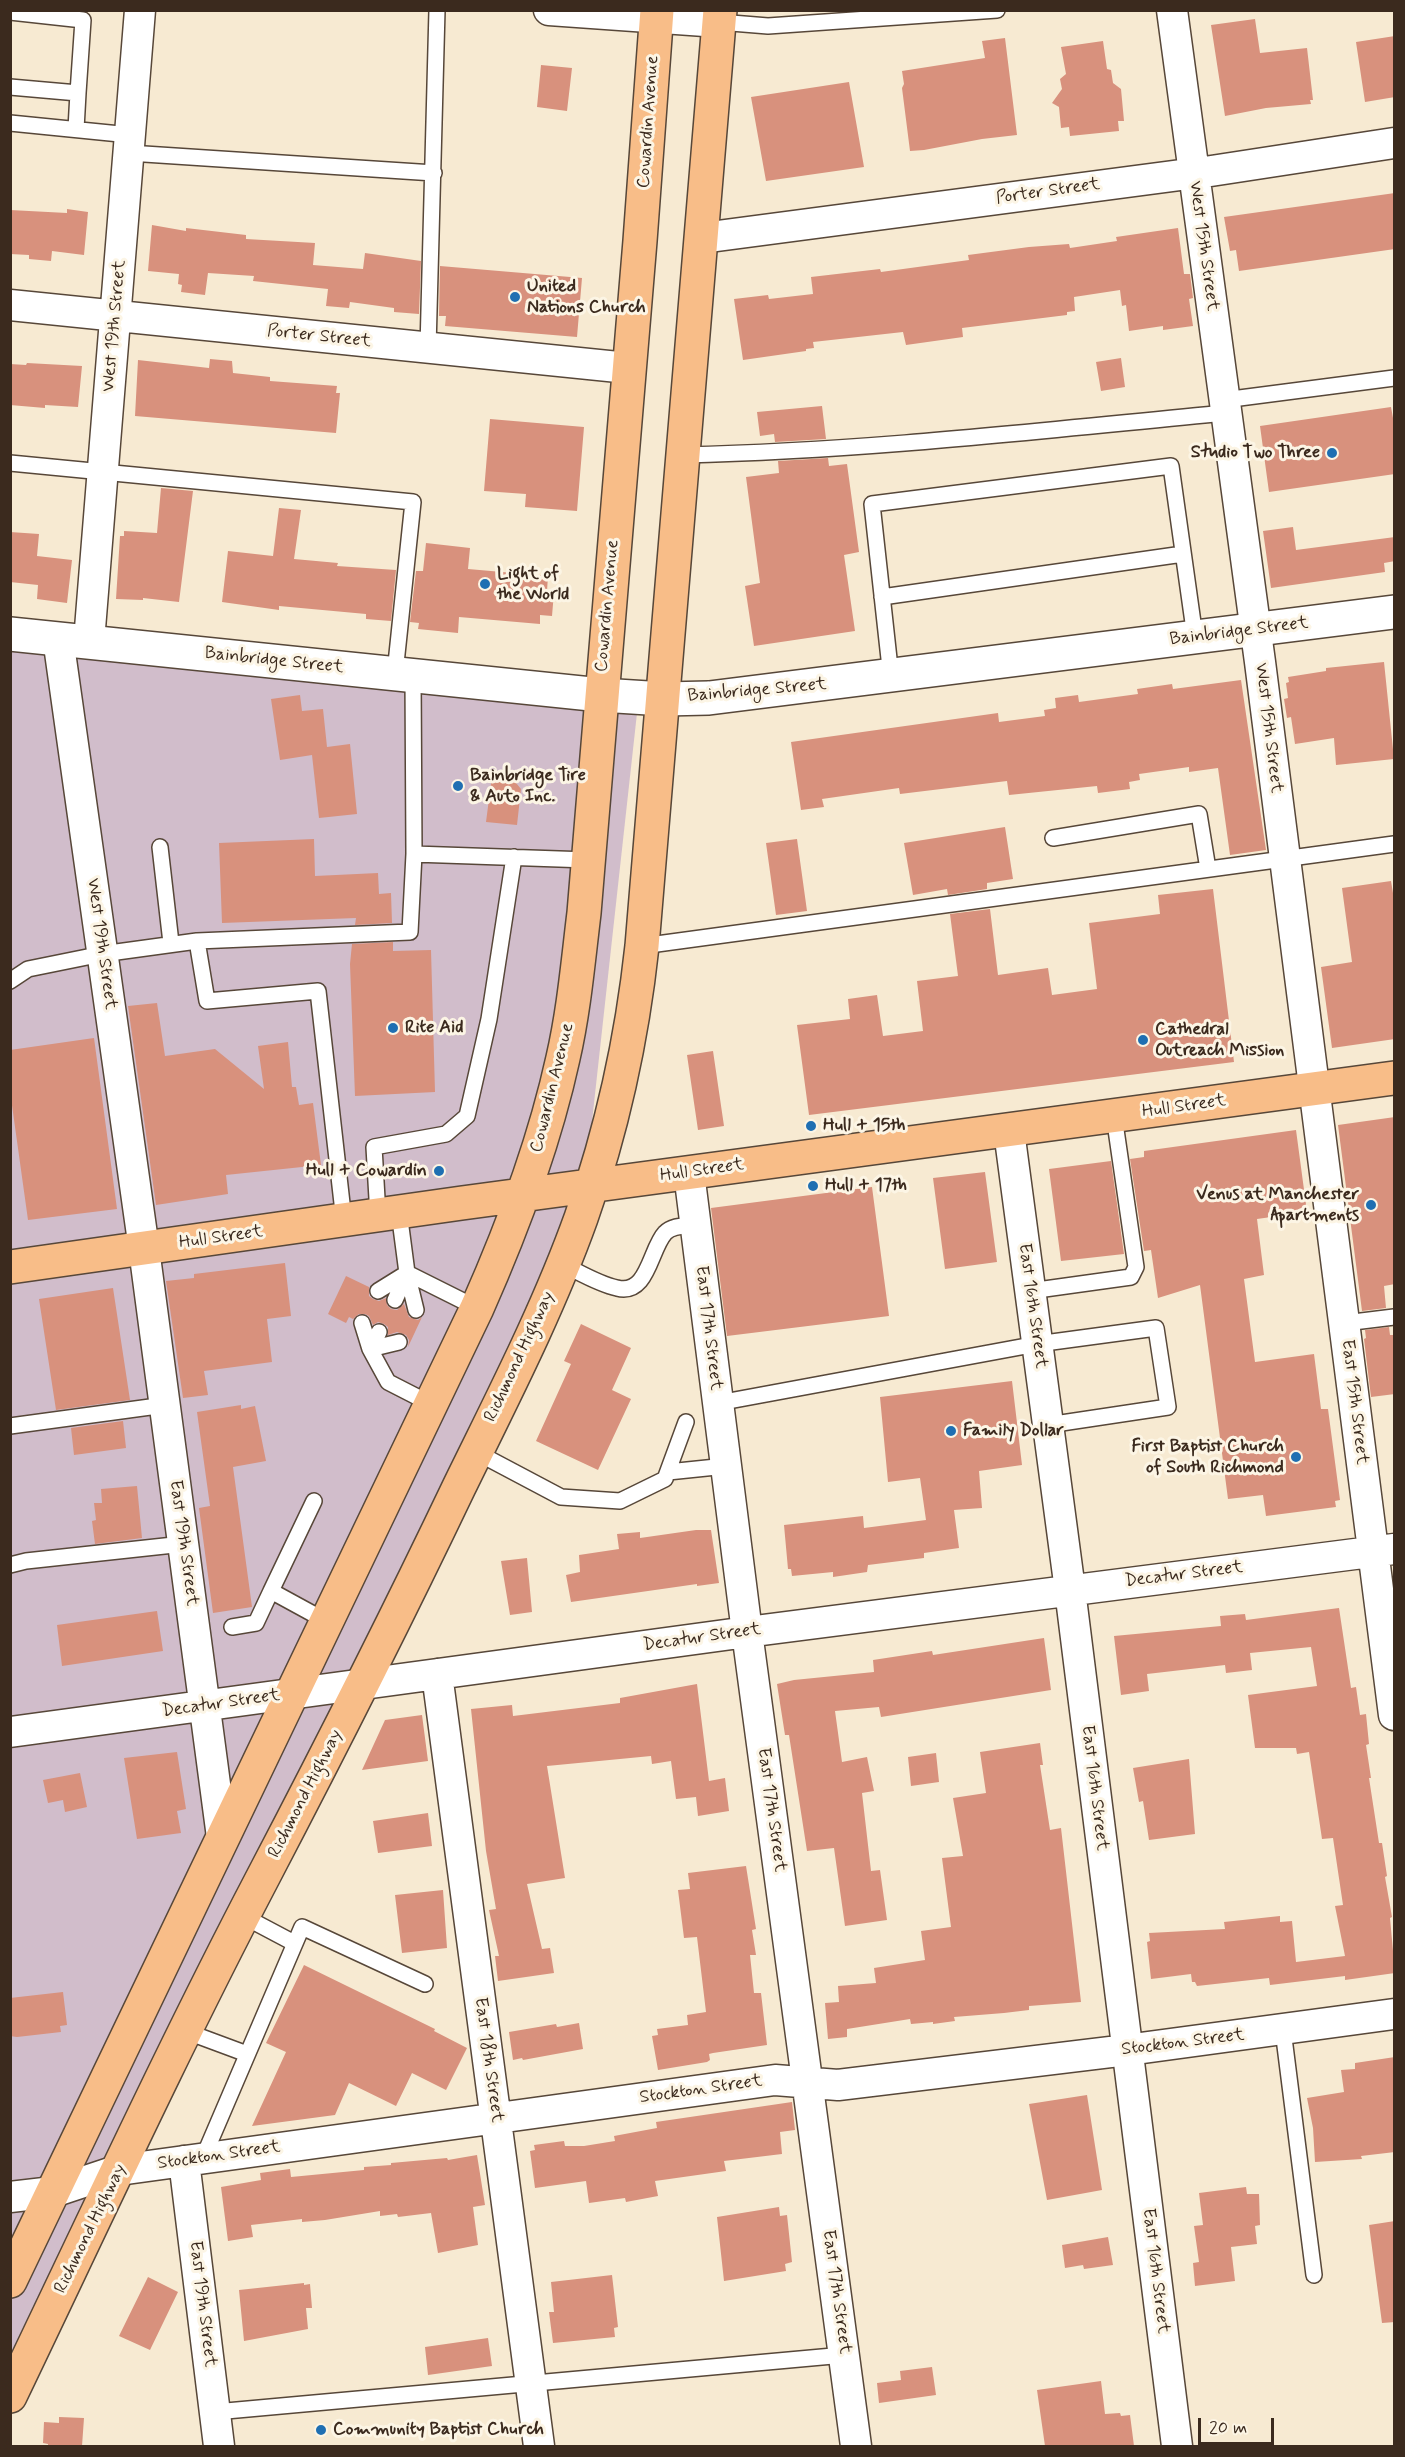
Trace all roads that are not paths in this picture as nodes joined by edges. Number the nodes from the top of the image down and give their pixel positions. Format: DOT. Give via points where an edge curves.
graph roads {
  1 [pos="140,10"];
  2 [pos="437,10"];
  3 [pos="549,10"];
  4 [pos="773,10"];
  5 [pos="997,10"];
  6 [pos="1172,10"];
  7 [pos="10,12"];
  8 [pos="657,15"];
  9 [pos="720,16"];
  10 [pos="768,26"];
  11 [pos="10,87"];
  12 [pos="78,93"];
  13 [pos="10,123"];
  14 [pos="76,129"];
  15 [pos="1395,142"];
  16 [pos="129,144"];
  17 [pos="434,173"];
  18 [pos="1193,173"];
  19 [pos="702,238"];
  20 [pos="10,305"];
  21 [pos="115,317"];
  22 [pos="428,348"];
  23 [pos="628,368"];
  24 [pos="1395,378"];
  25 [pos="1225,406"];
  26 [pos="684,455"];
  27 [pos="10,463"];
  28 [pos="103,471"];
  29 [pos="1183,554"];
  30 [pos="882,597"];
  31 [pos="1395,612"];
  32 [pos="1256,630"];
  33 [pos="10,634"];
  34 [pos="1195,637"];
  35 [pos="73,640"];
  36 [pos="404,674"];
  37 [pos="891,677"];
  38 [pos="602,695"];
  39 [pos="664,699"];
  40 [pos="1053,838"];
  41 [pos="1395,844"];
  42 [pos="160,847"];
  43 [pos="414,854"];
  44 [pos="514,857"];
  45 [pos="1285,858"];
  46 [pos="588,860"];
  47 [pos="1208,869"];
  48 [pos="197,941"];
  49 [pos="171,944"];
  50 [pos="642,946"];
  51 [pos="102,954"];
  52 [pos="10,981"];
  53 [pos="1395,1078"];
  54 [pos="1315,1088"];
  55 [pos="1114,1116"];
  56 [pos="1009,1131"];
  57 [pos="688,1173"];
  58 [pos="591,1186"];
  59 [pos="523,1195"];
  60 [pos="389,1214"];
  61 [pos="344,1221"];
  62 [pos="695,1225"];
  63 [pos="144,1249"];
  64 [pos="11,1262"];
  65 [pos="562,1264"];
  66 [pos="407,1273"];
  67 [pos="1030,1291"];
  68 [pos="378,1292"];
  69 [pos="395,1300"];
  70 [pos="477,1308"];
  71 [pos="416,1310"];
  72 [pos="1395,1317"];
  73 [pos="362,1323"];
  74 [pos="1345,1323"];
  75 [pos="379,1332"];
  76 [pos="399,1342"];
  77 [pos="1037,1344"];
  78 [pos="370,1349"];
  79 [pos="718,1403"];
  80 [pos="431,1404"];
  81 [pos="165,1405"];
  82 [pos="686,1422"];
  83 [pos="1048,1425"];
  84 [pos="10,1426"];
  85 [pos="476,1452"];
  86 [pos="726,1466"];
  87 [pos="668,1472"];
  88 [pos="314,1501"];
  89 [pos="183,1544"];
  90 [pos="1384,1550"];
  91 [pos="10,1565"];
  92 [pos="1070,1590"];
  93 [pos="272,1591"];
  94 [pos="326,1621"];
  95 [pos="232,1627"];
  96 [pos="747,1632"];
  97 [pos="438,1674"];
  98 [pos="363,1684"];
  99 [pos="291,1694"];
  100 [pos="205,1706"];
  101 [pos="1395,1715"];
  102 [pos="10,1732"];
  103 [pos="222,1837"];
  104 [pos="243,1916"];
  105 [pos="294,1943"];
  106 [pos="425,1984"];
  107 [pos="1395,2014"];
  108 [pos="1283,2030"];
  109 [pos="185,2031"];
  110 [pos="1127,2050"];
  111 [pos="247,2054"];
  112 [pos="808,2084"];
  113 [pos="496,2118"];
  114 [pos="193,2160"];
  115 [pos="119,2170"];
  116 [pos="53,2192"];
  117 [pos="10,2197"];
  118 [pos="1314,2275"];
  119 [pos="10,2281"];
  120 [pos="844,2355"];
  121 [pos="531,2384"];
  122 [pos="10,2396"];
  123 [pos="215,2412"];
  124 [pos="219,2446"];
  125 [pos="539,2446"];
  126 [pos="856,2446"];
  127 [pos="1177,2446"];
  1 -- 16 [label="street, West 19th Street"];
  2 -- 17 [label="lane"];
  3 -- 8 [label="street"];
  4 -- 10 [label="lane"];
  5 -- 10 [label="lane"];
  6 -- 18 [label="street, West 15th Street"];
  7 -- 12 [label="lane" via="83,20"];
  8 -- 9 [label="street"];
  8 -- 23 [label="main road, Cowardin Avenue"];
  9 -- 10 [label="lane"];
  9 -- 19 [label="main road"];
  11 -- 12 [label="lane"];
  12 -- 14 [label="lane"];
  13 -- 14 [label="lane"];
  14 -- 16 [label="lane"];
  15 -- 18 [label="street, Porter Street"];
  16 -- 17 [label="lane"];
  16 -- 21 [label="street, West 19th Street"];
  17 -- 22 [label="lane"];
  18 -- 19 [label="street, Porter Street"];
  18 -- 25 [label="street, West 15th Street"];
  19 -- 26 [label="main road"];
  20 -- 21 [label="street, Porter Street"];
  21 -- 22 [label="street, Porter Street"];
  21 -- 28 [label="street, West 19th Street"];
  22 -- 23 [label="street, Porter Street"];
  23 -- 38 [label="main road, Cowardin Avenue"];
  24 -- 25 [label="lane"];
  25 -- 26 [label="lane" via="882,445"];
  25 -- 32 [label="street, West 15th Street"];
  26 -- 39 [label="main road"];
  27 -- 28 [label="lane"];
  28 -- 35 [label="street, West 19th Street"];
  28 -- 36 [label="lane" via="413,502"];
  29 -- 30 [label="lane"];
  29 -- 30 [label="lane" via="1171,466 872,504"];
  29 -- 34 [label="lane"];
  30 -- 37 [label="lane"];
  31 -- 32 [label="street, Bainbridge Street"];
  32 -- 34 [label="street, Bainbridge Street"];
  32 -- 45 [label="street, West 15th Street"];
  33 -- 35 [label="street, Bainbridge Street"];
  34 -- 37 [label="street, Bainbridge Street"];
  35 -- 36 [label="street, Bainbridge Street"];
  35 -- 51 [label="street, West 19th Street"];
  36 -- 38 [label="street, Bainbridge Street"];
  36 -- 43 [label="lane"];
  37 -- 39 [label="street, Bainbridge Street" via="725,698"];
  38 -- 39 [label="street, Bainbridge Street"];
  38 -- 46 [label="main road, Cowardin Avenue"];
  39 -- 50 [label="main road"];
  40 -- 47 [label="lane" via="1199,813"];
  41 -- 45 [label="lane"];
  42 -- 49 [label="lane"];
  43 -- 44 [label="lane"];
  43 -- 48 [label="lane" via="410,932"];
  44 -- 46 [label="lane"];
  44 -- 60 [label="lane" via="489,1019 467,1116 446,1134 374,1147"];
  45 -- 47 [label="lane"];
  45 -- 54 [label="street, West 15th Street"];
  46 -- 59 [label="main road, Cowardin Avenue" via="567,1035 542,1139"];
  47 -- 50 [label="lane"];
  48 -- 49 [label="lane"];
  48 -- 61 [label="lane" via="207,1001 318,992"];
  49 -- 51 [label="lane"];
  50 -- 58 [label="main road" via="623,1070"];
  51 -- 52 [label="lane" via="28,969"];
  51 -- 63 [label="street, West 19th Street"];
  53 -- 54 [label="main road, Hull Street"];
  54 -- 55 [label="main road, Hull Street"];
  54 -- 74 [label="street, East 15th Street"];
  55 -- 56 [label="main road, Hull Street"];
  55 -- 67 [label="lane" via="1136,1267 1131,1277"];
  56 -- 57 [label="main road, Hull Street"];
  56 -- 67 [label="street, East 16th Street"];
  57 -- 58 [label="main road, Hull Street"];
  57 -- 62 [label="street, East 17th Street"];
  58 -- 59 [label="main road, Hull Street"];
  58 -- 65 [label="main road, Richmond Highway"];
  59 -- 60 [label="main road, Hull Street"];
  59 -- 70 [label="main road"];
  60 -- 61 [label="main road, Hull Street"];
  60 -- 66 [label="lane"];
  61 -- 63 [label="main road, Hull Street"];
  62 -- 65 [label="lane" via="664,1233 647,1269 630,1287 619,1289"];
  62 -- 79 [label="street, East 17th Street"];
  63 -- 64 [label="main road, Hull Street"];
  63 -- 81 [label="street, East 19th Street"];
  65 -- 85 [label="main road, Richmond Highway"];
  66 -- 68 [label="lane"];
  66 -- 69 [label="lane"];
  66 -- 70 [label="lane"];
  66 -- 71 [label="lane"];
  67 -- 77 [label="street, East 16th Street"];
  70 -- 80 [label="main road"];
  72 -- 74 [label="lane"];
  73 -- 78 [label="lane"];
  74 -- 90 [label="street, East 15th Street"];
  75 -- 78 [label="lane"];
  76 -- 78 [label="lane"];
  77 -- 79 [label="lane"];
  77 -- 83 [label="street, East 16th Street"];
  77 -- 83 [label="lane" via="1156,1328 1168,1407"];
  78 -- 80 [label="lane" via="388,1382"];
  79 -- 86 [label="street, East 17th Street"];
  80 -- 94 [label="main road"];
  81 -- 84 [label="lane"];
  81 -- 89 [label="street, East 19th Street"];
  82 -- 87 [label="lane"];
  83 -- 92 [label="street, East 16th Street"];
  85 -- 87 [label="lane" via="561,1497 620,1501 665,1479"];
  85 -- 98 [label="main road, Richmond Highway"];
  86 -- 87 [label="lane"];
  86 -- 96 [label="street, East 17th Street"];
  88 -- 93 [label="lane"];
  89 -- 91 [label="lane"];
  89 -- 100 [label="street, East 19th Street"];
  90 -- 92 [label="street, Decatur Street"];
  90 -- 101 [label="street, East 15th Street"];
  92 -- 96 [label="street, Decatur Street"];
  92 -- 110 [label="street, East 16th Street"];
  93 -- 94 [label="lane"];
  93 -- 95 [label="lane" via="256,1623"];
  94 -- 99 [label="main road"];
  96 -- 97 [label="street, Decatur Street"];
  96 -- 112 [label="street, East 17th Street"];
  97 -- 98 [label="street, Decatur Street"];
  97 -- 113 [label="street, East 18th Street"];
  98 -- 99 [label="street, Decatur Street"];
  98 -- 104 [label="main road, Richmond Highway"];
  99 -- 100 [label="street, Decatur Street"];
  99 -- 103 [label="main road"];
  100 -- 102 [label="street, Decatur Street"];
  100 -- 103 [label="street, East 19th Street"];
  103 -- 116 [label="main road"];
  104 -- 105 [label="lane"];
  104 -- 109 [label="main road, Richmond Highway"];
  105 -- 106 [label="lane" via="302,1927"];
  105 -- 111 [label="lane"];
  107 -- 108 [label="street, Stockton Street"];
  108 -- 110 [label="street, Stockton Street"];
  108 -- 118 [label="lane"];
  109 -- 111 [label="lane"];
  109 -- 115 [label="main road, Richmond Highway"];
  110 -- 112 [label="street, Stockton Street" via="838,2085"];
  110 -- 127 [label="street, East 16th Street"];
  111 -- 114 [label="lane"];
  112 -- 113 [label="street, Stockton Street" via="775,2080"];
  112 -- 120 [label="street, East 17th Street"];
  113 -- 114 [label="street, Stockton Street"];
  113 -- 121 [label="street, East 18th Street"];
  114 -- 115 [label="street, Stockton Street"];
  114 -- 123 [label="street, East 19th Street"];
  115 -- 116 [label="street, Stockton Street"];
  115 -- 122 [label="main road, Richmond Highway"];
  116 -- 117 [label="street, Stockton Street"];
  116 -- 119 [label="main road"];
  120 -- 121 [label="lane"];
  120 -- 126 [label="street, East 17th Street"];
  121 -- 123 [label="lane"];
  121 -- 125 [label="street, East 18th Street"];
  123 -- 124 [label="street, East 19th Street"];
}
